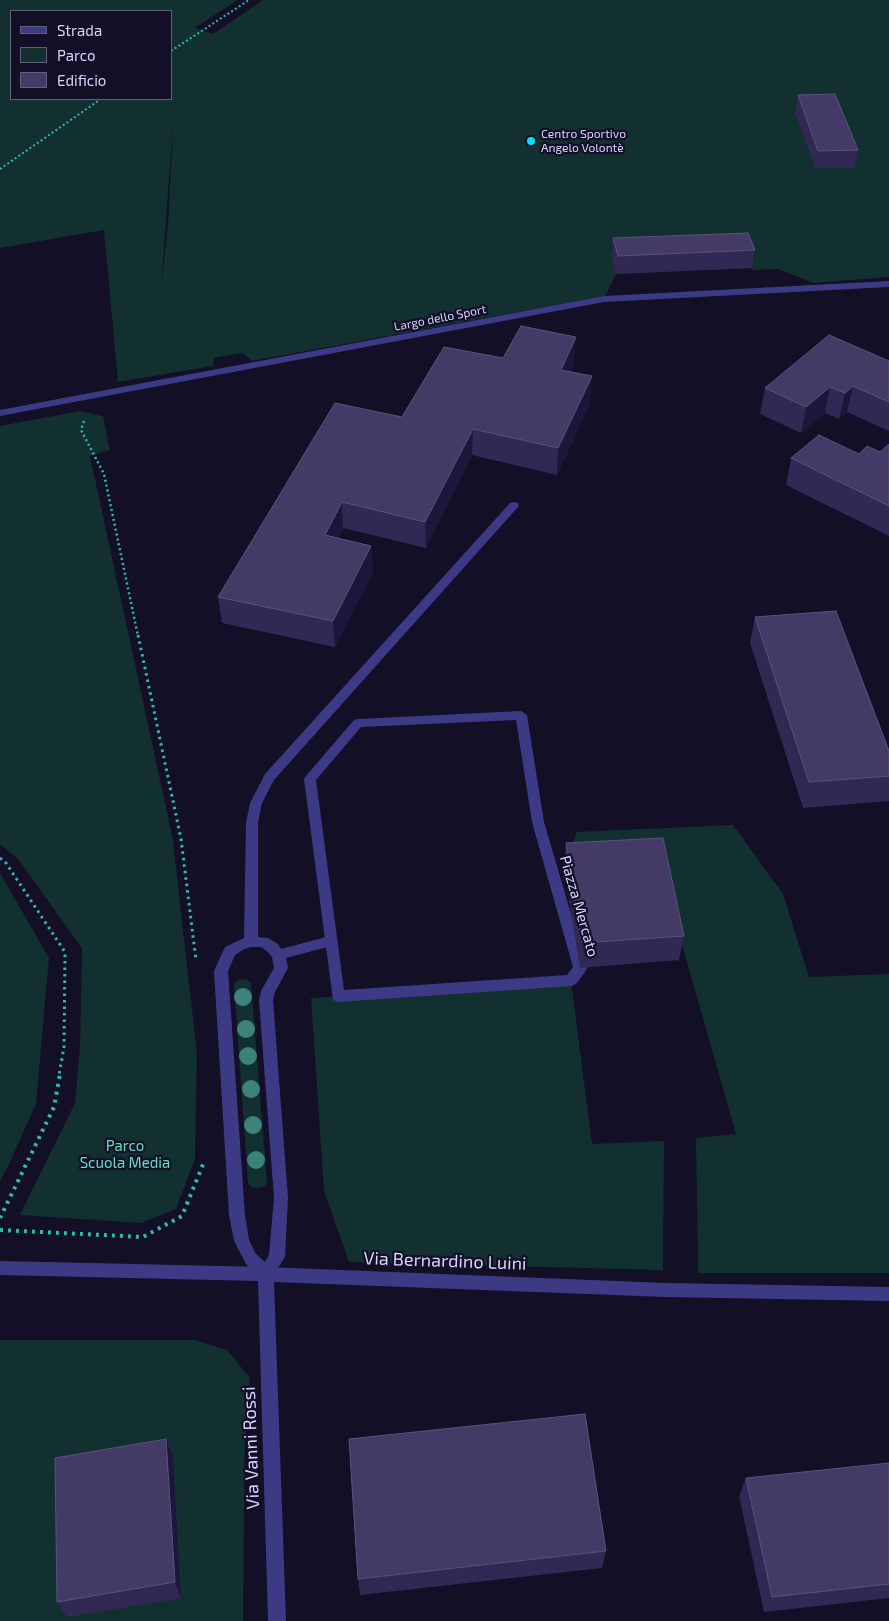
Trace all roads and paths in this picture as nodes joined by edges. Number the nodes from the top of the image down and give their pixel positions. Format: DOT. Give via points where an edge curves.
graph roads {
  1 [pos="249,0"];
  2 [pos="172,50"];
  3 [pos="100,100"];
  4 [pos="0,169"];
  5 [pos="889,284"];
  6 [pos="98,395"];
  7 [pos="0,413"];
  8 [pos="514,505"];
  9 [pos="0,858"];
  10 [pos="330,941"];
  11 [pos="252,942"];
  12 [pos="278,955"];
  13 [pos="196,966"];
  14 [pos="205,1160"];
  15 [pos="0,1218"];
  16 [pos="0,1230"];
  17 [pos="0,1268"];
  18 [pos="266,1274"];
  19 [pos="889,1294"];
  20 [pos="277,1621"];
  1 -- 2 [label="path"];
  3 -- 4 [label="path"];
  5 -- 6 [label="street, Largo dello Sport" via="604,299"];
  6 -- 7 [label="street, Largo dello Sport"];
  6 -- 13 [label="path" via="98,410 84,419 81,430 104,474 181,839"];
  8 -- 11 [label="street" via="269,777 256,803 252,823"];
  9 -- 15 [label="path" via="65,952 64,1047 54,1107"];
  10 -- 10 [label="street, Piazza Mercato" via="310,779 358,723 521,715 538,822 580,968 571,980 338,996"];
  10 -- 12 [label="street"];
  11 -- 12 [label="street" via="262,942"];
  11 -- 18 [label="street" via="230,951 221,970 237,1215 242,1241 251,1260"];
  12 -- 18 [label="street" via="281,968 266,1000 281,1207 277,1257"];
  14 -- 16 [label="path" via="182,1216 144,1236"];
  17 -- 18 [label="street, Via Bernardino Luini"];
  18 -- 19 [label="street, Via Bernardino Luini" via="666,1290"];
  18 -- 20 [label="street, Via Vanni Rossi"];
}
